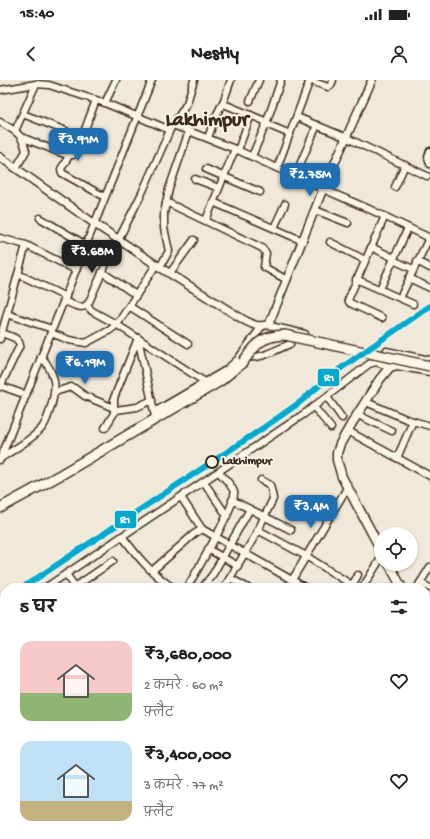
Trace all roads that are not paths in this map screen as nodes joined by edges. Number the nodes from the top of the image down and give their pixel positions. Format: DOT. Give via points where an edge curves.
graph roads {
  1 [pos="116,80"];
  2 [pos="152,80"];
  3 [pos="194,80"];
  4 [pos="231,80"];
  5 [pos="259,80"];
  6 [pos="281,80"];
  7 [pos="310,80"];
  8 [pos="333,80"];
  9 [pos="372,80"];
  10 [pos="36,84"];
  11 [pos="0,90"];
  12 [pos="96,100"];
  13 [pos="250,101"];
  14 [pos="223,102"];
  15 [pos="105,104"];
  16 [pos="23,114"];
  17 [pos="251,115"];
  18 [pos="138,116"];
  19 [pos="297,117"];
  20 [pos="0,122"];
  21 [pos="267,123"];
  22 [pos="317,125"];
  23 [pos="172,127"];
  24 [pos="15,131"];
  25 [pos="66,131"];
  26 [pos="189,132"];
  27 [pos="290,134"];
  28 [pos="21,137"];
  29 [pos="208,138"];
  30 [pos="347,138"];
  31 [pos="237,150"];
  32 [pos="430,151"];
  33 [pos="69,156"];
  34 [pos="252,156"];
  35 [pos="0,157"];
  36 [pos="430,164"];
  37 [pos="405,165"];
  38 [pos="16,168"];
  39 [pos="277,168"];
  40 [pos="206,169"];
  41 [pos="224,176"];
  42 [pos="295,176"];
  43 [pos="427,176"];
  44 [pos="195,179"];
  45 [pos="395,187"];
  46 [pos="219,188"];
  47 [pos="323,189"];
  48 [pos="260,192"];
  49 [pos="105,198"];
  50 [pos="166,202"];
  51 [pos="213,202"];
  52 [pos="285,204"];
  53 [pos="315,210"];
  54 [pos="385,216"];
  55 [pos="40,218"];
  56 [pos="206,220"];
  57 [pos="348,223"];
  58 [pos="95,224"];
  59 [pos="274,228"];
  60 [pos="408,228"];
  61 [pos="0,238"];
  62 [pos="118,240"];
  63 [pos="194,240"];
  64 [pos="302,241"];
  65 [pos="429,241"];
  66 [pos="330,242"];
  67 [pos="86,245"];
  68 [pos="26,246"];
  69 [pos="371,247"];
  70 [pos="394,259"];
  71 [pos="365,260"];
  72 [pos="417,261"];
  73 [pos="158,266"];
  74 [pos="430,268"];
  75 [pos="413,269"];
  76 [pos="76,270"];
  77 [pos="102,272"];
  78 [pos="170,273"];
  79 [pos="18,274"];
  80 [pos="409,278"];
  81 [pos="356,279"];
  82 [pos="287,280"];
  83 [pos="430,288"];
  84 [pos="380,289"];
  85 [pos="136,294"];
  86 [pos="400,298"];
  87 [pos="65,299"];
  88 [pos="413,304"];
  89 [pos="87,306"];
  90 [pos="129,306"];
  91 [pos="7,314"];
  92 [pos="382,318"];
  93 [pos="116,324"];
  94 [pos="264,326"];
  95 [pos="52,331"];
  96 [pos="305,334"];
  97 [pos="1,336"];
  98 [pos="138,338"];
  99 [pos="188,344"];
  100 [pos="290,344"];
  101 [pos="386,351"];
  102 [pos="42,356"];
  103 [pos="242,359"];
  104 [pos="430,360"];
  105 [pos="430,366"];
  106 [pos="390,367"];
  107 [pos="430,372"];
  108 [pos="205,382"];
  109 [pos="0,386"];
  110 [pos="55,392"];
  111 [pos="26,395"];
  112 [pos="327,397"];
  113 [pos="152,400"];
  114 [pos="366,402"];
  115 [pos="314,407"];
  116 [pos="114,410"];
  117 [pos="155,415"];
  118 [pos="358,415"];
  119 [pos="342,418"];
  120 [pos="413,421"];
  121 [pos="430,426"];
  122 [pos="105,428"];
  123 [pos="331,428"];
  124 [pos="348,431"];
  125 [pos="392,431"];
  126 [pos="2,447"];
  127 [pos="397,458"];
  128 [pos="0,459"];
  129 [pos="219,472"];
  130 [pos="430,476"];
  131 [pos="261,480"];
  132 [pos="204,482"];
  133 [pos="347,488"];
  134 [pos="181,497"];
  135 [pos="232,500"];
  136 [pos="0,508"];
  137 [pos="250,509"];
  138 [pos="226,516"];
  139 [pos="265,516"];
  140 [pos="202,529"];
  141 [pos="258,530"];
  142 [pos="290,530"];
  143 [pos="122,536"];
  144 [pos="216,536"];
  145 [pos="374,537"];
  146 [pos="229,544"];
  147 [pos="208,549"];
  148 [pos="245,553"];
  149 [pos="306,556"];
  150 [pos="222,557"];
  151 [pos="113,561"];
  152 [pos="238,566"];
  153 [pos="430,567"];
  154 [pos="374,569"];
  155 [pos="393,571"];
  156 [pos="152,572"];
  157 [pos="66,574"];
  158 [pos="358,574"];
  159 [pos="230,578"];
  160 [pos="292,580"];
  161 [pos="52,583"];
  162 [pos="72,583"];
  163 [pos="82,583"];
  164 [pos="166,583"];
  165 [pos="189,583"];
  166 [pos="206,583"];
  167 [pos="227,583"];
  168 [pos="239,583"];
  169 [pos="297,583"];
  170 [pos="346,583"];
  171 [pos="353,583"];
  172 [pos="365,583"];
  173 [pos="399,583"];
  174 [pos="419,583"];
  175 [pos="34,839"];
  176 [pos="38,839"];
  177 [pos="178,839"];
  178 [pos="182,839"];
  1 -- 15 [label="street"];
  2 -- 18 [label="street"];
  3 -- 23 [label="street" via="187,103"];
  4 -- 14 [label="street"];
  5 -- 13 [label="street"];
  6 -- 21 [label="street"];
  7 -- 8 [label="street" via="328,87"];
  7 -- 19 [label="street"];
  9 -- 30 [label="street"];
  10 -- 11 [label="street"];
  10 -- 12 [label="street" via="49,85"];
  10 -- 16 [label="street"];
  12 -- 15 [label="street"];
  12 -- 33 [label="street" via="76,153"];
  14 -- 17 [label="street"];
  14 -- 29 [label="street"];
  15 -- 18 [label="street"];
  16 -- 24 [label="street"];
  16 -- 25 [label="street"];
  17 -- 21 [label="street"];
  17 -- 31 [label="street"];
  18 -- 23 [label="street"];
  18 -- 49 [label="street"];
  19 -- 22 [label="street"];
  19 -- 27 [label="street"];
  20 -- 24 [label="street"];
  21 -- 27 [label="street"];
  21 -- 34 [label="street"];
  22 -- 30 [label="street"];
  22 -- 42 [label="street"];
  23 -- 26 [label="street"];
  23 -- 62 [label="street"];
  24 -- 28 [label="street"];
  26 -- 29 [label="street"];
  26 -- 50 [label="street"];
  27 -- 39 [label="street"];
  28 -- 33 [label="street"];
  28 -- 38 [label="street" via="26,151"];
  29 -- 31 [label="street"];
  30 -- 37 [label="street"];
  30 -- 47 [label="street"];
  31 -- 34 [label="street"];
  31 -- 41 [label="street"];
  32 -- 36 [label="street"];
  33 -- 49 [label="street" via="61,169 62,173"];
  34 -- 39 [label="street"];
  35 -- 38 [label="street"];
  37 -- 43 [label="street"];
  37 -- 45 [label="street"];
  38 -- 58 [label="street"];
  39 -- 42 [label="street"];
  40 -- 41 [label="street"];
  41 -- 46 [label="street"];
  41 -- 48 [label="street"];
  42 -- 47 [label="street"];
  44 -- 46 [label="street"];
  46 -- 51 [label="street"];
  47 -- 53 [label="street"];
  47 -- 54 [label="street"];
  49 -- 58 [label="street"];
  50 -- 56 [label="street"];
  50 -- 73 [label="street" via="163,221 170,251"];
  51 -- 56 [label="street"];
  51 -- 59 [label="street"];
  52 -- 59 [label="street"];
  53 -- 57 [label="street"];
  53 -- 64 [label="street"];
  54 -- 60 [label="street"];
  54 -- 69 [label="street"];
  55 -- 67 [label="street"];
  56 -- 82 [label="street" via="262,248 266,253 264,267"];
  58 -- 62 [label="street"];
  58 -- 67 [label="street"];
  59 -- 64 [label="street"];
  60 -- 65 [label="street"];
  60 -- 70 [label="street"];
  61 -- 68 [label="street"];
  62 -- 73 [label="street"];
  62 -- 77 [label="street"];
  63 -- 78 [label="street"];
  64 -- 82 [label="street"];
  65 -- 72 [label="street"];
  66 -- 71 [label="street"];
  67 -- 76 [label="street"];
  68 -- 76 [label="street"];
  68 -- 79 [label="street"];
  69 -- 70 [label="street"];
  69 -- 71 [label="street"];
  70 -- 75 [label="street"];
  70 -- 84 [label="street"];
  71 -- 81 [label="street"];
  72 -- 74 [label="street"];
  72 -- 75 [label="street"];
  73 -- 78 [label="street"];
  73 -- 85 [label="street"];
  75 -- 80 [label="street"];
  76 -- 87 [label="street"];
  77 -- 85 [label="street"];
  77 -- 89 [label="street"];
  78 -- 94 [label="street" via="244,320"];
  79 -- 87 [label="street"];
  79 -- 91 [label="street"];
  80 -- 83 [label="street"];
  80 -- 86 [label="street"];
  81 -- 84 [label="street"];
  81 -- 92 [label="street" via="348,302"];
  82 -- 94 [label="street" via="269,324"];
  84 -- 86 [label="street"];
  85 -- 90 [label="street"];
  86 -- 88 [label="street"];
  87 -- 89 [label="street" via="83,308"];
  87 -- 95 [label="street"];
  89 -- 93 [label="street"];
  90 -- 93 [label="street"];
  90 -- 99 [label="street"];
  91 -- 95 [label="street"];
  91 -- 97 [label="street"];
  93 -- 95 [label="street" via="86,343 74,341"];
  93 -- 98 [label="street"];
  94 -- 96 [label="street"];
  94 -- 103 [label="street"];
  95 -- 102 [label="street"];
  97 -- 109 [label="street" via="15,338 20,345"];
  98 -- 108 [label="street"];
  98 -- 113 [label="street"];
  98 -- 116 [label="street" via="114,398"];
  100 -- 103 [label="street" via="255,358"];
  101 -- 104 [label="street"];
  102 -- 110 [label="street" via="53,374"];
  102 -- 111 [label="street"];
  103 -- 105 [label="main road, bridge" via="263,339 284,335"];
  103 -- 108 [label="street"];
  103 -- 117 [label="main road" via="227,376"];
  106 -- 107 [label="main road" via="397,365"];
  106 -- 112 [label="street" via="373,362"];
  106 -- 114 [label="main road"];
  108 -- 117 [label="street"];
  109 -- 111 [label="street"];
  110 -- 116 [label="street" via="71,387"];
  110 -- 128 [label="street" via="42,428"];
  111 -- 126 [label="street"];
  112 -- 115 [label="street"];
  112 -- 119 [label="street"];
  113 -- 116 [label="street" via="137,408"];
  113 -- 117 [label="street"];
  114 -- 118 [label="main road"];
  114 -- 120 [label="street"];
  115 -- 123 [label="street"];
  115 -- 129 [label="street"];
  116 -- 122 [label="street"];
  117 -- 136 [label="main road" via="62,474"];
  118 -- 124 [label="main road"];
  118 -- 125 [label="street"];
  120 -- 121 [label="street"];
  120 -- 127 [label="street"];
  124 -- 127 [label="street"];
  124 -- 133 [label="main road" via="337,453 339,469"];
  126 -- 128 [label="street"];
  127 -- 130 [label="street"];
  129 -- 132 [label="street"];
  129 -- 135 [label="street" via="233,490"];
  131 -- 139 [label="street" via="270,485 273,496"];
  132 -- 134 [label="street"];
  132 -- 138 [label="street"];
  133 -- 145 [label="main road"];
  133 -- 149 [label="street"];
  134 -- 140 [label="street"];
  134 -- 143 [label="street"];
  135 -- 137 [label="street"];
  135 -- 138 [label="street"];
  137 -- 139 [label="street"];
  137 -- 146 [label="street"];
  138 -- 144 [label="street"];
  139 -- 141 [label="street"];
  139 -- 142 [label="street"];
  140 -- 144 [label="street"];
  140 -- 156 [label="street"];
  141 -- 148 [label="street"];
  141 -- 149 [label="street"];
  143 -- 156 [label="street"];
  143 -- 157 [label="street"];
  144 -- 146 [label="street"];
  144 -- 147 [label="street"];
  146 -- 148 [label="street"];
  146 -- 150 [label="street"];
  147 -- 150 [label="street"];
  147 -- 165 [label="street"];
  148 -- 152 [label="street"];
  148 -- 160 [label="street"];
  149 -- 160 [label="street"];
  149 -- 170 [label="street"];
  150 -- 152 [label="street"];
  150 -- 166 [label="street"];
  151 -- 163 [label="street"];
  152 -- 159 [label="street"];
  153 -- 174 [label="street"];
  154 -- 172 [label="street"];
  155 -- 173 [label="main road"];
  156 -- 164 [label="street"];
  157 -- 161 [label="street"];
  157 -- 162 [label="street"];
  158 -- 171 [label="street"];
  159 -- 167 [label="street"];
  159 -- 168 [label="street"];
  160 -- 169 [label="street"];
  175 -- 176 [label="street"];
  177 -- 178 [label="street"];
}
